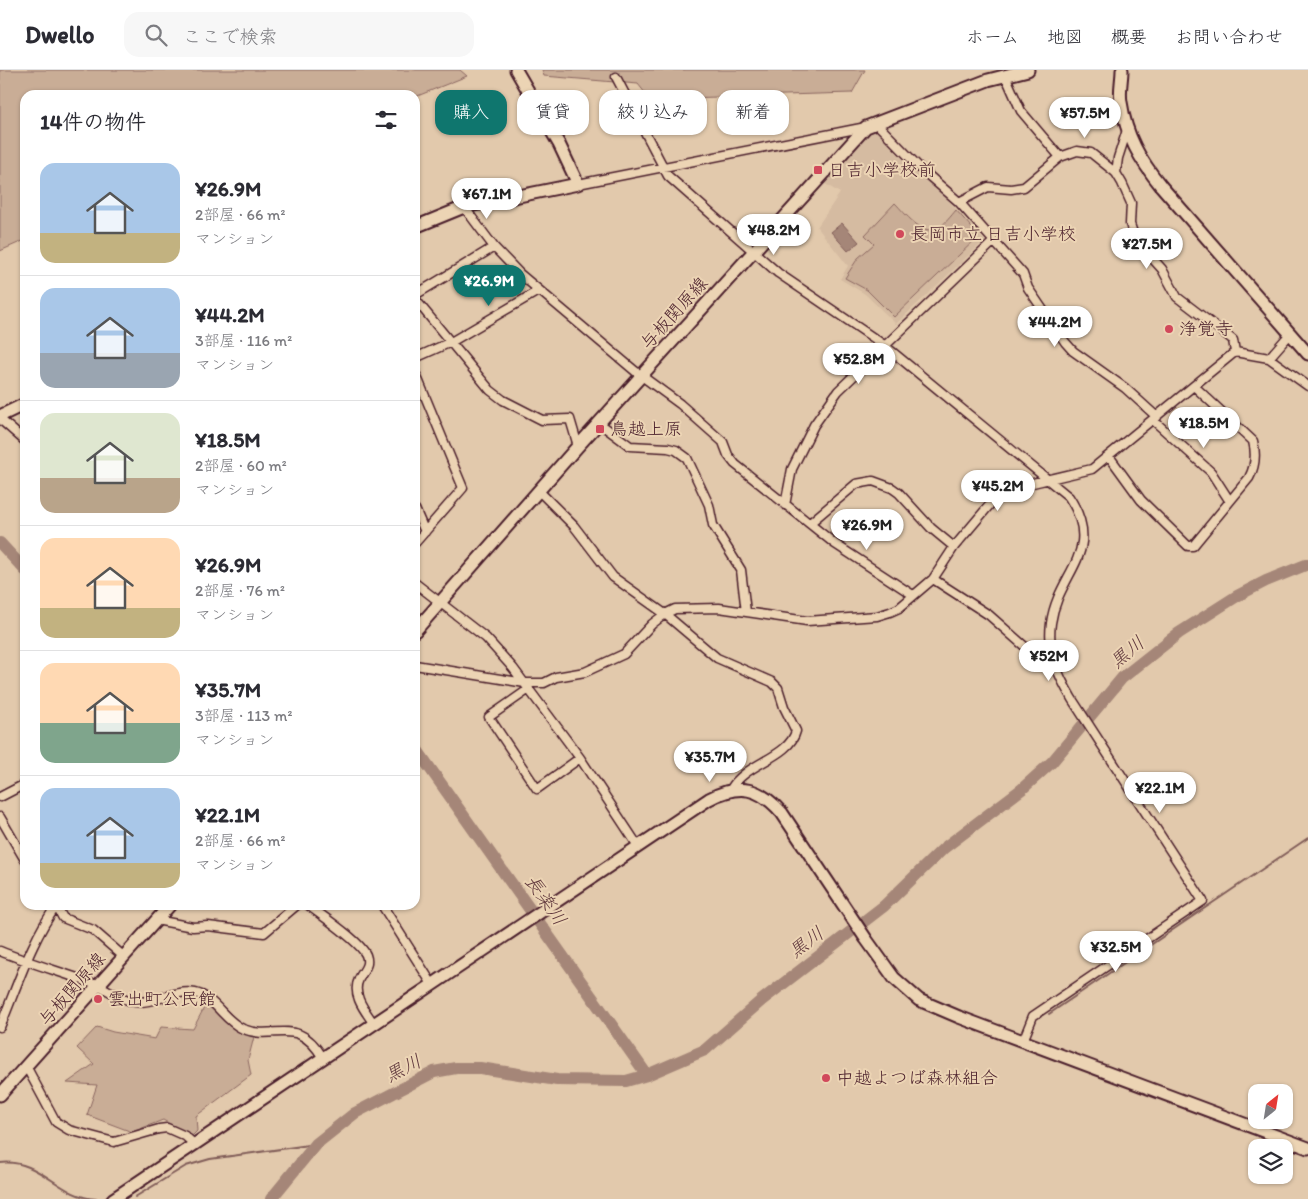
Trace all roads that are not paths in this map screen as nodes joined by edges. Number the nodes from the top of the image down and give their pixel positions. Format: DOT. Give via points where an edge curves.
graph roads {
  1 [pos="516,70"];
  2 [pos="1028,70"];
  3 [pos="1122,70"];
  4 [pos="1005,75"];
  5 [pos="616,77"];
  6 [pos="871,125"];
  7 [pos="1127,130"];
  8 [pos="1060,157"];
  9 [pos="662,167"];
  10 [pos="1116,173"];
  11 [pos="578,184"];
  12 [pos="959,202"];
  13 [pos="464,207"];
  14 [pos="420,225"];
  15 [pos="993,242"];
  16 [pos="494,247"];
  17 [pos="753,252"];
  18 [pos="538,291"];
  19 [pos="420,292"];
  20 [pos="420,305"];
  21 [pos="1290,334"];
  22 [pos="451,342"];
  23 [pos="884,345"];
  24 [pos="1236,352"];
  25 [pos="1308,354"];
  26 [pos="420,356"];
  27 [pos="1269,358"];
  28 [pos="641,375"];
  29 [pos="420,384"];
  30 [pos="1194,386"];
  31 [pos="1308,386"];
  32 [pos="20,407"];
  33 [pos="0,417"];
  34 [pos="1155,418"];
  35 [pos="599,423"];
  36 [pos="20,436"];
  37 [pos="578,446"];
  38 [pos="1109,456"];
  39 [pos="1048,481"];
  40 [pos="539,490"];
  41 [pos="1229,500"];
  42 [pos="785,505"];
  43 [pos="420,520"];
  44 [pos="810,523"];
  45 [pos="425,532"];
  46 [pos="420,538"];
  47 [pos="954,548"];
  48 [pos="933,579"];
  49 [pos="420,586"];
  50 [pos="913,595"];
  51 [pos="441,602"];
  52 [pos="746,612"];
  53 [pos="665,614"];
  54 [pos="420,625"];
  55 [pos="1052,654"];
  56 [pos="420,666"];
  57 [pos="527,686"];
  58 [pos="580,758"];
  59 [pos="20,787"];
  60 [pos="731,789"];
  61 [pos="0,797"];
  62 [pos="0,817"];
  63 [pos="638,846"];
  64 [pos="20,851"];
  65 [pos="54,910"];
  66 [pos="58,910"];
  67 [pos="165,910"];
  68 [pos="291,910"];
  69 [pos="314,910"];
  70 [pos="385,910"];
  71 [pos="156,920"];
  72 [pos="0,951"];
  73 [pos="123,956"];
  74 [pos="27,962"];
  75 [pos="432,984"];
  76 [pos="98,986"];
  77 [pos="4,1009"];
  78 [pos="374,1024"];
  79 [pos="0,1027"];
  80 [pos="1023,1041"];
  81 [pos="323,1058"];
  82 [pos="26,1066"];
  83 [pos="0,1096"];
  84 [pos="194,1144"];
  85 [pos="1308,1148"];
  86 [pos="113,1199"];
  1 -- 11 [label="street"];
  2 -- 4 [label="street, 与板関原線"];
  3 -- 7 [label="street" via="1121,101"];
  4 -- 6 [label="street, 与板関原線"];
  4 -- 8 [label="street" via="1021,111"];
  5 -- 9 [label="street"];
  6 -- 9 [label="street"];
  6 -- 12 [label="street"];
  6 -- 17 [label="street, 与板関原線"];
  7 -- 10 [label="street"];
  7 -- 21 [label="street" via="1139,158 1161,186"];
  8 -- 10 [label="street" via="1085,151"];
  8 -- 12 [label="street" via="1024,187 988,187"];
  9 -- 11 [label="street"];
  9 -- 17 [label="street"];
  10 -- 24 [label="street" via="1131,203 1130,224 1135,239 1162,270 1177,297 1233,340"];
  11 -- 13 [label="street"];
  12 -- 15 [label="street"];
  13 -- 14 [label="street"];
  13 -- 16 [label="street"];
  15 -- 23 [label="street"];
  15 -- 34 [label="street" via="1023,274 1028,288 1073,351 1125,388"];
  16 -- 18 [label="street"];
  16 -- 19 [label="street"];
  17 -- 23 [label="street" via="778,273"];
  17 -- 28 [label="street, 与板関原線"];
  18 -- 22 [label="street"];
  18 -- 28 [label="street"];
  20 -- 22 [label="street"];
  21 -- 25 [label="street"];
  21 -- 27 [label="street"];
  22 -- 26 [label="street"];
  22 -- 37 [label="street" via="490,390 503,400 542,420 570,419"];
  23 -- 39 [label="street"];
  23 -- 42 [label="street" via="838,390 814,425 792,469"];
  24 -- 27 [label="street"];
  24 -- 30 [label="street"];
  27 -- 31 [label="street"];
  28 -- 35 [label="street, 与板関原線"];
  28 -- 42 [label="street" via="723,442 735,464"];
  29 -- 45 [label="street" via="462,488"];
  30 -- 34 [label="street"];
  30 -- 41 [label="street" via="1253,441 1252,473"];
  32 -- 33 [label="street"];
  33 -- 36 [label="street"];
  34 -- 38 [label="street"];
  34 -- 41 [label="street" via="1211,472"];
  35 -- 37 [label="street, 与板関原線"];
  35 -- 52 [label="street" via="630,446 668,448 687,458 709,505 713,525 741,570"];
  37 -- 40 [label="street, 与板関原線"];
  38 -- 39 [label="street" via="1086,472"];
  38 -- 41 [label="street" via="1141,500 1188,546 1193,546"];
  39 -- 47 [label="street" via="1016,487 998,495"];
  39 -- 55 [label="street" via="1069,497 1077,509 1083,533 1079,557 1054,608 1050,632"];
  40 -- 51 [label="street, 与板関原線"];
  40 -- 53 [label="street" via="574,526 614,577"];
  42 -- 44 [label="street"];
  43 -- 45 [label="street"];
  44 -- 47 [label="street" via="856,484 873,481 892,488"];
  44 -- 50 [label="street" via="835,544"];
  45 -- 46 [label="street"];
  47 -- 48 [label="street"];
  48 -- 50 [label="street"];
  48 -- 55 [label="street" via="989,615 1030,652"];
  49 -- 51 [label="street"];
  50 -- 52 [label="street" via="899,608 877,616 807,621"];
  51 -- 54 [label="street, 与板関原線"];
  51 -- 57 [label="street" via="486,638"];
  52 -- 53 [label="street" via="690,608 675,609"];
  53 -- 57 [label="street" via="624,654 585,672"];
  53 -- 60 [label="street" via="717,658 772,682 778,688 796,731 793,740 739,777"];
  55 -- 80 [label="street" via="1059,678 1072,700 1203,901 1033,1016"];
  56 -- 57 [label="street" via="476,673"];
  57 -- 58 [label="street"];
  57 -- 58 [label="street" via="489,717 537,789"];
  58 -- 63 [label="street"];
  59 -- 61 [label="street"];
  60 -- 63 [label="street" via="708,799"];
  60 -- 80 [label="street" via="756,792 776,806 894,978 919,1000"];
  62 -- 64 [label="street"];
  63 -- 75 [label="street"];
  65 -- 74 [label="street"];
  66 -- 73 [label="street" via="63,918 93,930"];
  67 -- 71 [label="street, 与板関原線"];
  68 -- 71 [label="street" via="264,932 208,926 193,928"];
  69 -- 78 [label="street" via="366,954 367,966 358,979 357,990 360,1005"];
  70 -- 75 [label="street"];
  71 -- 73 [label="street, 与板関原線"];
  72 -- 74 [label="street"];
  73 -- 76 [label="street, 与板関原線"];
  74 -- 76 [label="street"];
  74 -- 77 [label="street"];
  75 -- 78 [label="street"];
  76 -- 81 [label="street" via="133,1002 194,993 212,1002 242,1028 265,1032 287,1030 300,1035"];
  76 -- 82 [label="street, 与板関原線"];
  77 -- 79 [label="street"];
  78 -- 81 [label="street"];
  80 -- 85 [label="street"];
  81 -- 84 [label="street"];
  82 -- 83 [label="street, 与板関原線"];
  82 -- 84 [label="street" via="56,1122 69,1130 114,1142 167,1128"];
  84 -- 86 [label="street"];
}
